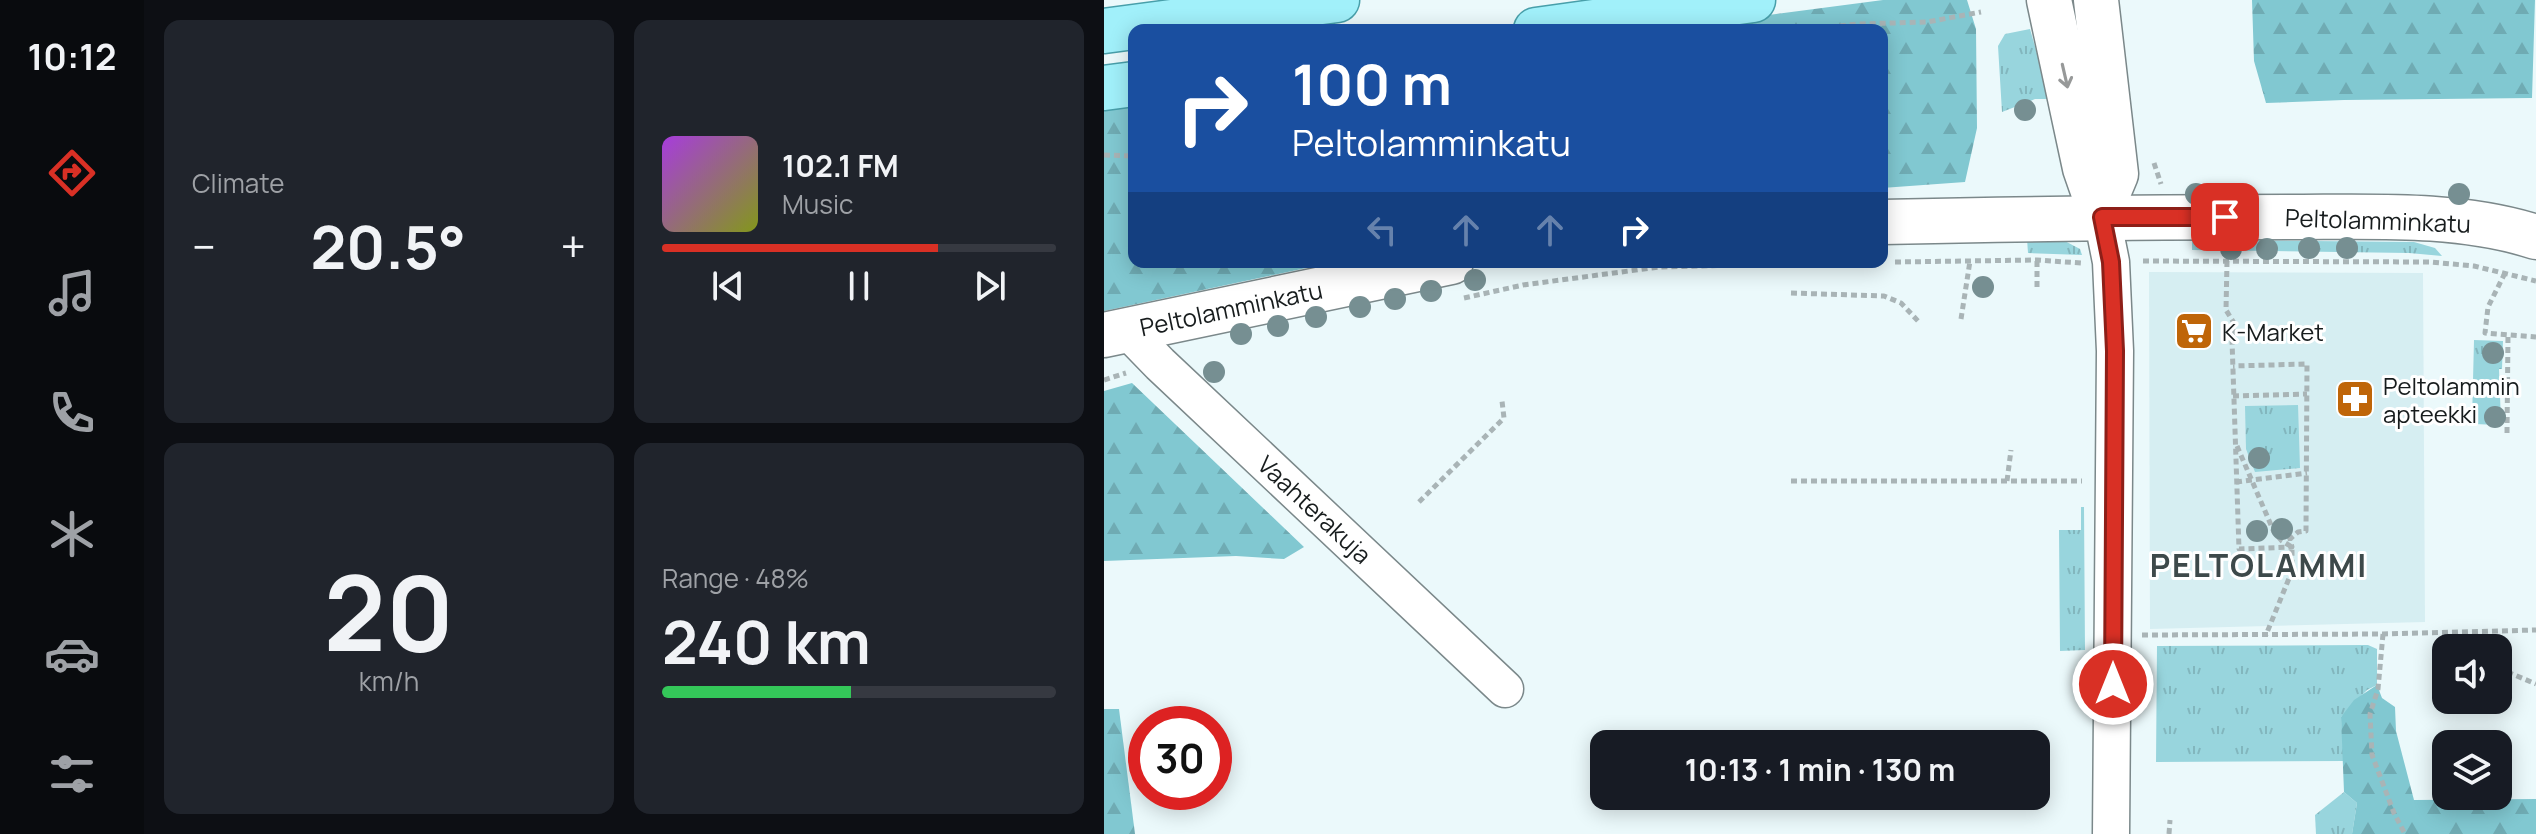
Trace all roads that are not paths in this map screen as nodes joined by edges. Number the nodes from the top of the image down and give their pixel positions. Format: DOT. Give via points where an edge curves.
graph roads {
  1 [pos="1337,0"];
  2 [pos="1753,0"];
  3 [pos="2049,0"];
  4 [pos="2096,0"];
  5 [pos="1157,24"];
  6 [pos="1579,24"];
  7 [pos="1128,28"];
  8 [pos="1104,31"];
  9 [pos="1128,85"];
  10 [pos="1104,88"];
  11 [pos="2101,214"];
  12 [pos="1888,222"];
  13 [pos="2536,237"];
  14 [pos="1456,280"];
  15 [pos="1115,332"];
  16 [pos="1505,689"];
  17 [pos="2111,834"];
  1 -- 5 [label="main road"];
  2 -- 6 [label="main road"];
  3 -- 11 [label="street, one-way" via="2085,168"];
  4 -- 11 [label="street" via="2116,174"];
  7 -- 8 [label="main road"];
  9 -- 10 [label="main road"];
  11 -- 12 [label="street, Peltolamminkatu"];
  11 -- 13 [label="street, Peltolamminkatu" via="2471,222"];
  11 -- 17 [label="street" via="2111,262 2115,351"];
  14 -- 15 [label="street, Peltolamminkatu"];
  15 -- 16 [label="street, Vaahterakuja" via="1160,364"];
}
